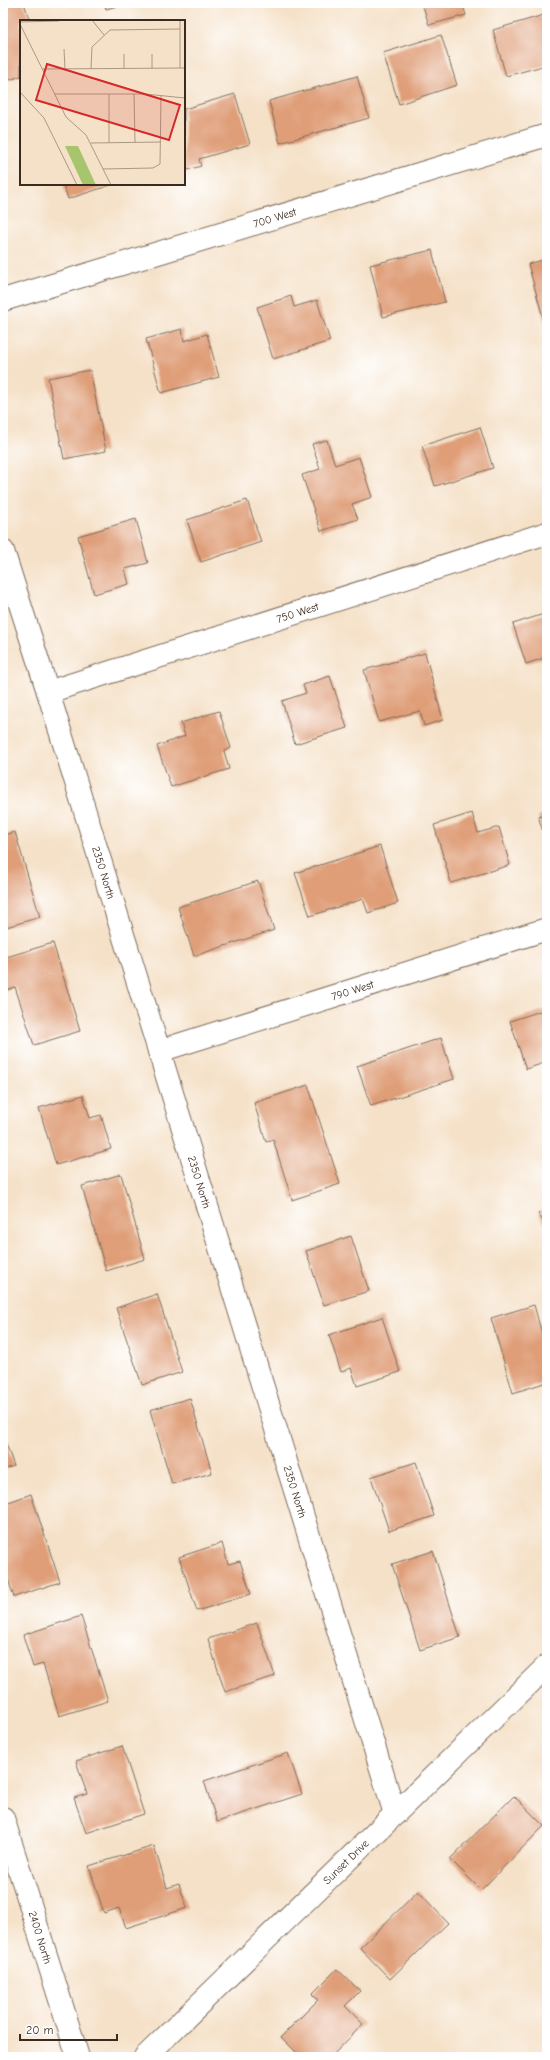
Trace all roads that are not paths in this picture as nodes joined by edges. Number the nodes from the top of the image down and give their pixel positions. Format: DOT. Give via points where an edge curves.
graph roads {
  1 [pos="547,135"];
  2 [pos="3,300"];
  3 [pos="547,533"];
  4 [pos="3,551"];
  5 [pos="48,692"];
  6 [pos="547,930"];
  7 [pos="159,1051"];
  8 [pos="547,1666"];
  9 [pos="395,1814"];
  10 [pos="3,1818"];
  11 [pos="78,2057"];
  12 [pos="145,2057"];
  1 -- 2 [label="street, 700 West"];
  3 -- 5 [label="street, 750 West"];
  4 -- 5 [label="street, 2350 North"];
  5 -- 7 [label="street, 2350 North"];
  6 -- 7 [label="street, 790 West"];
  7 -- 9 [label="street, 2350 North"];
  8 -- 9 [label="street, Sunset Drive"];
  9 -- 12 [label="street, Sunset Drive"];
  10 -- 11 [label="street, 2400 North"];
}
